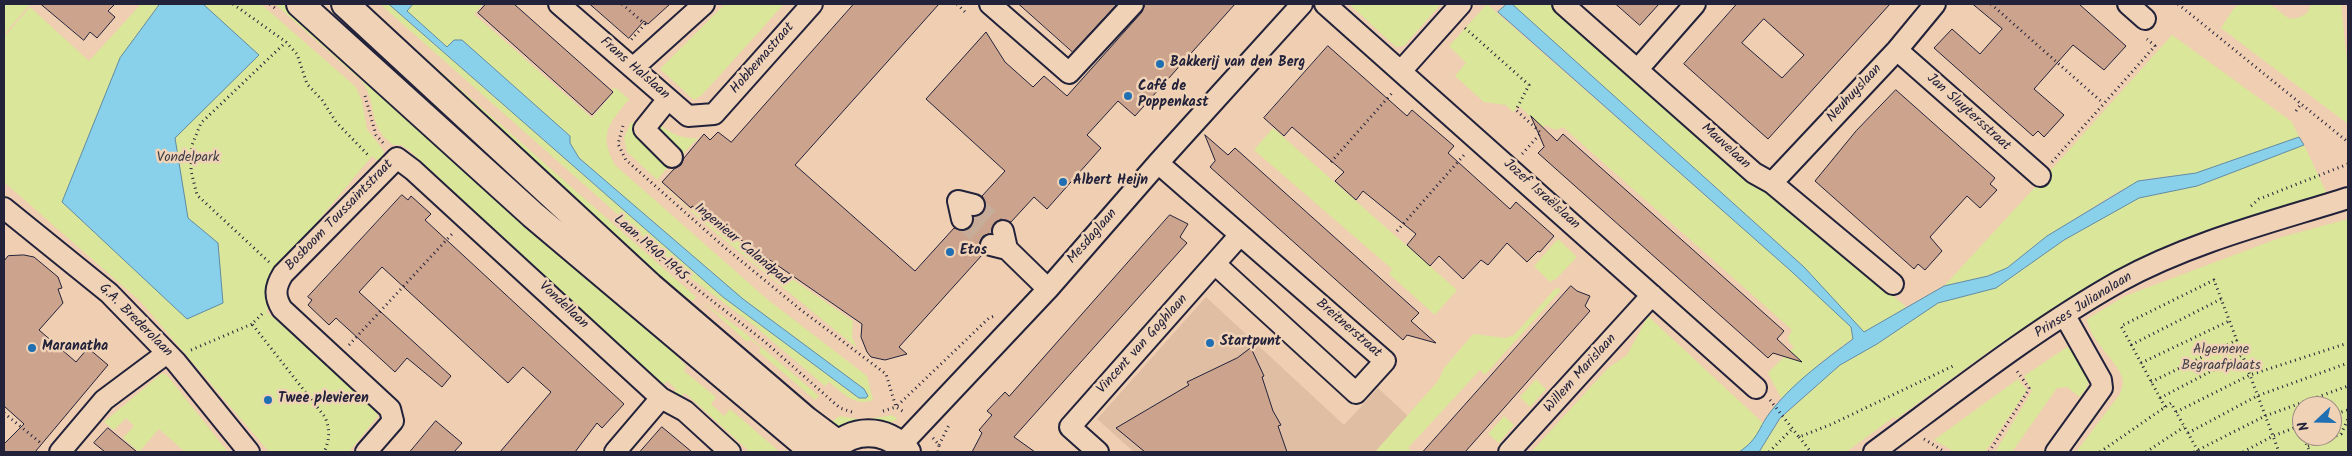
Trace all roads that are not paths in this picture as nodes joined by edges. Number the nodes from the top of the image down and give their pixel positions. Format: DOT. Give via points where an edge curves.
graph roads {
  1 [pos="344,4"];
  2 [pos="559,4"];
  3 [pos="704,4"];
  4 [pos="812,4"];
  5 [pos="990,4"];
  6 [pos="1133,4"];
  7 [pos="1302,4"];
  8 [pos="1325,4"];
  9 [pos="1563,4"];
  10 [pos="1695,4"];
  11 [pos="1935,4"];
  12 [pos="2128,4"];
  13 [pos="292,10"];
  14 [pos="1456,10"];
  15 [pos="2145,19"];
  16 [pos="1897,50"];
  17 [pos="633,68"];
  18 [pos="1638,69"];
  19 [pos="1404,74"];
  20 [pos="668,99"];
  21 [pos="714,114"];
  22 [pos="672,157"];
  23 [pos="1158,163"];
  24 [pos="390,164"];
  25 [pos="2040,176"];
  26 [pos="1772,183"];
  27 [pos="2348,198"];
  28 [pos="5,211"];
  29 [pos="1240,235"];
  30 [pos="1000,242"];
  31 [pos="1215,264"];
  32 [pos="1893,284"];
  33 [pos="1048,289"];
  34 [pos="1652,295"];
  35 [pos="2065,316"];
  36 [pos="172,358"];
  37 [pos="1756,388"];
  38 [pos="661,398"];
  39 [pos="834,448"];
  40 [pos="61,449"];
  41 [pos="904,449"];
  42 [pos="250,452"];
  43 [pos="366,452"];
  44 [pos="615,452"];
  45 [pos="730,452"];
  46 [pos="814,452"];
  47 [pos="1098,452"];
  48 [pos="1509,452"];
  49 [pos="1874,452"];
  50 [pos="2056,452"];
  1 -- 39 [label="main road, Laan 1940-1945" via="659,293"];
  2 -- 17 [label="street, Frans Halslaan"];
  3 -- 17 [label="street"];
  4 -- 21 [label="street, Hobbemastraat"];
  5 -- 6 [label="street" via="1069,74"];
  7 -- 23 [label="street, Mesdaglaan"];
  8 -- 19 [label="street, Jozef Israëlslaan"];
  9 -- 18 [label="street, Mauvelaan"];
  10 -- 18 [label="street"];
  11 -- 16 [label="street, Neuhuyslaan"];
  12 -- 15 [label="street"];
  13 -- 46 [label="main road"];
  14 -- 19 [label="street"];
  16 -- 25 [label="street, Jan Sluytersstraat"];
  16 -- 26 [label="street, Neuhuyslaan"];
  17 -- 20 [label="street, Frans Halslaan"];
  18 -- 26 [label="street, Mauvelaan" via="1754,173"];
  19 -- 34 [label="street, Jozef Israëlslaan"];
  20 -- 21 [label="street, Frans Halslaan" via="688,116"];
  20 -- 22 [label="street" via="644,129"];
  23 -- 29 [label="street, Breitnerstraat"];
  23 -- 33 [label="street, Mesdaglaan"];
  24 -- 38 [label="street, Vondellaan" via="413,170"];
  24 -- 43 [label="street, Bosboom Toussaintstraat" via="277,283 276,299 282,309 390,409 393,421"];
  26 -- 32 [label="street, Mauvelaan"];
  27 -- 35 [label="street, Prinses Julianalaan" via="2174,256 2121,281"];
  28 -- 36 [label="street, G.A. Brederolaan" via="109,293"];
  29 -- 31 [label="street, Vincent van Goghlaan"];
  29 -- 31 [label="street, Breitnerstraat" via="1385,361 1356,393"];
  30 -- 33 [label="street"];
  31 -- 47 [label="street, Vincent van Goghlaan" via="1070,427"];
  33 -- 41 [label="street, Mesdaglaan" via="920,424"];
  34 -- 37 [label="street, Jozef Israëlslaan"];
  34 -- 48 [label="street, Willem Marislaan"];
  35 -- 49 [label="street, Prinses Julianalaan"];
  35 -- 50 [label="street" via="2101,380 2102,388"];
  36 -- 40 [label="street" via="104,400"];
  36 -- 42 [label="street, G.A. Brederolaan"];
  38 -- 44 [label="street"];
  38 -- 45 [label="street, Vondellaan" via="685,411"];
  39 -- 41 [label="main road" via="849,437 869,433 882,435"];
}
